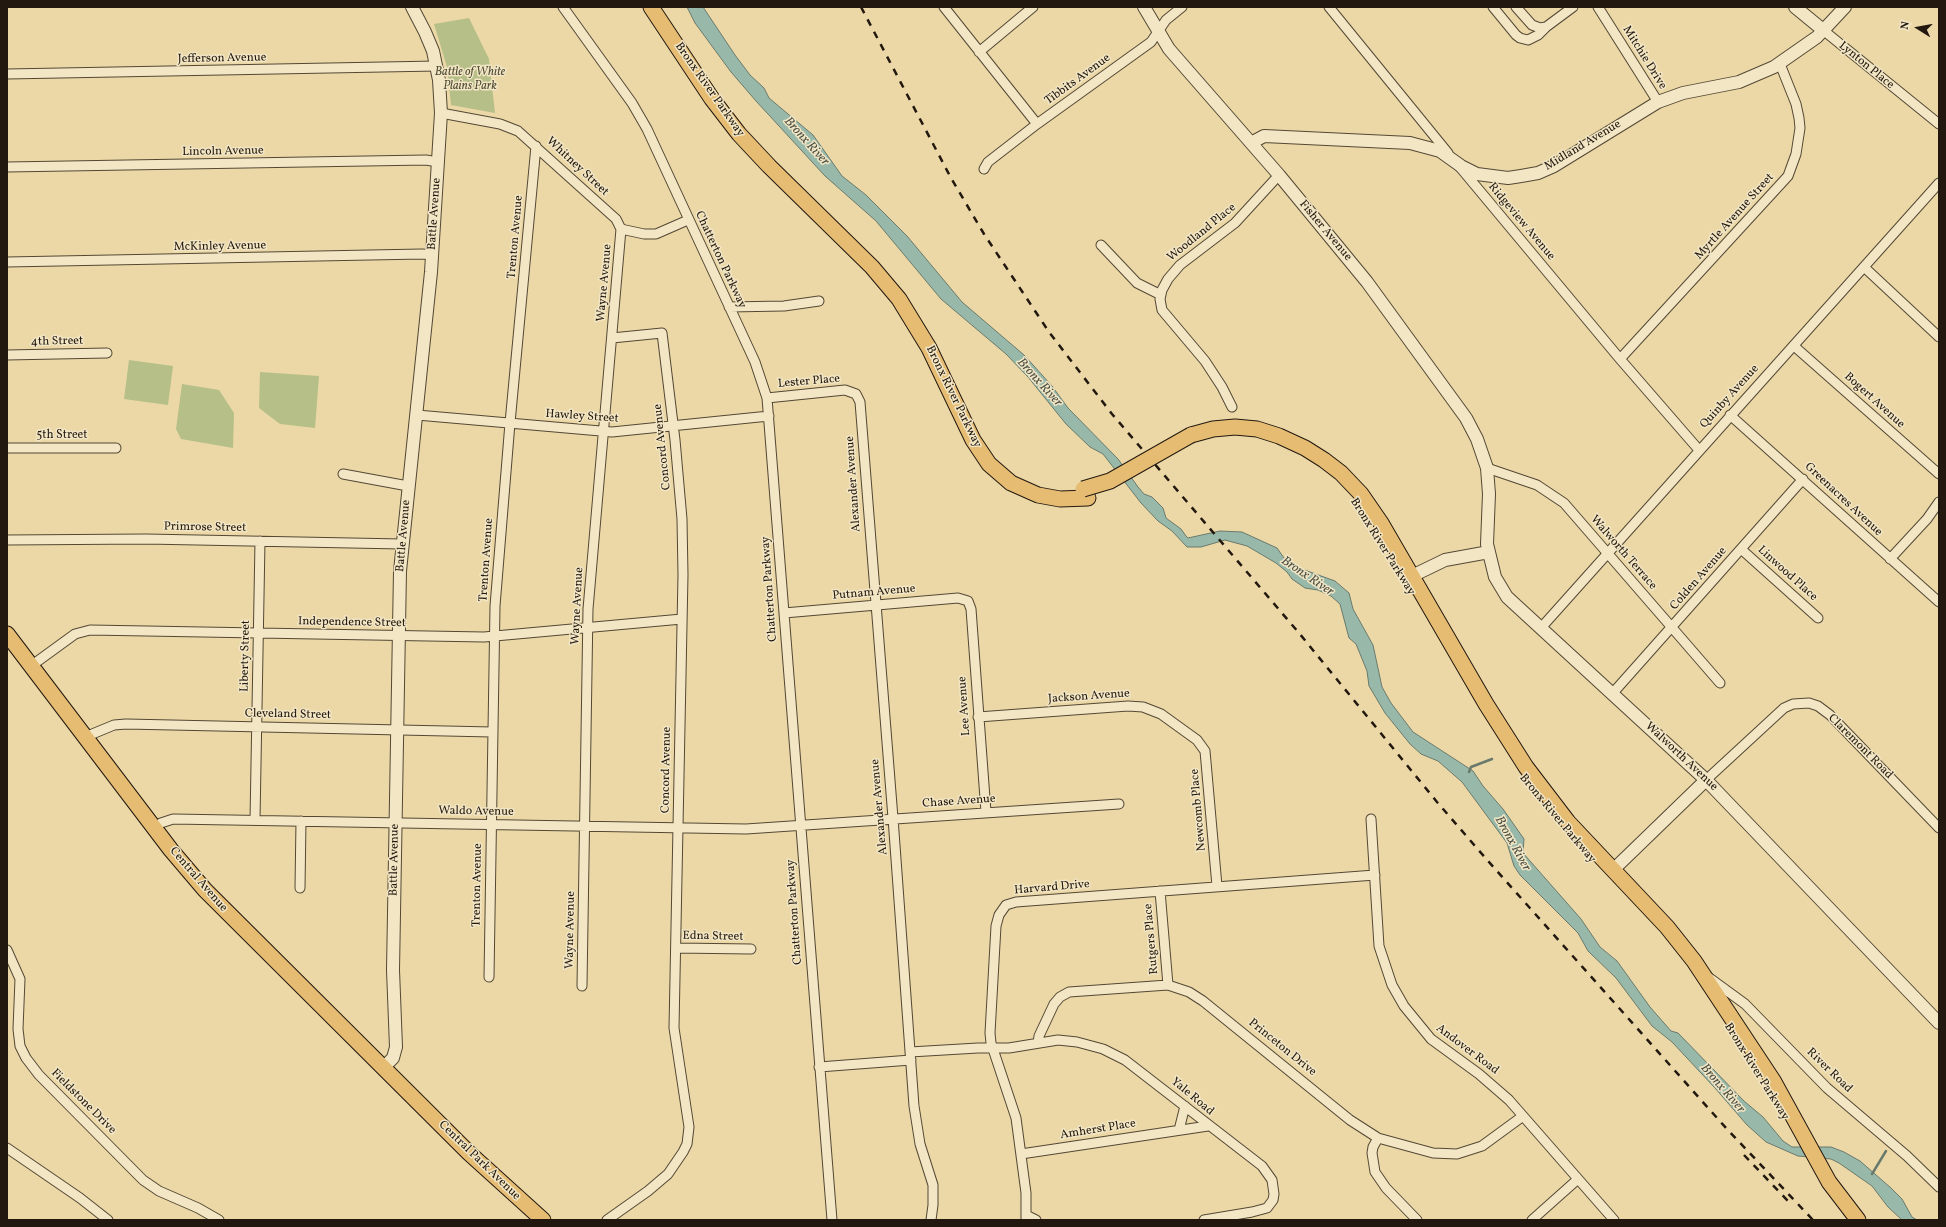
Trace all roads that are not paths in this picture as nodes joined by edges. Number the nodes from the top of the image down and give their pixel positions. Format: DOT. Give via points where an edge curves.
graph roads {
  1 [pos="412,7"];
  2 [pos="563,7"];
  3 [pos="651,7"];
  4 [pos="662,7"];
  5 [pos="944,7"];
  6 [pos="1033,7"];
  7 [pos="1144,7"];
  8 [pos="1182,7"];
  9 [pos="1329,7"];
  10 [pos="1493,7"];
  11 [pos="1516,7"];
  12 [pos="1573,7"];
  13 [pos="1598,7"];
  14 [pos="1795,7"];
  15 [pos="1845,7"];
  16 [pos="1546,27"];
  17 [pos="1823,30"];
  18 [pos="1158,32"];
  19 [pos="979,52"];
  20 [pos="1780,64"];
  21 [pos="437,66"];
  22 [pos="7,74"];
  23 [pos="1658,102"];
  24 [pos="441,113"];
  25 [pos="1037,124"];
  26 [pos="1939,124"];
  27 [pos="1251,143"];
  28 [pos="536,146"];
  29 [pos="438,162"];
  30 [pos="1455,162"];
  31 [pos="7,167"];
  32 [pos="984,169"];
  33 [pos="1279,175"];
  34 [pos="1937,189"];
  35 [pos="688,220"];
  36 [pos="621,229"];
  37 [pos="1101,245"];
  38 [pos="433,255"];
  39 [pos="7,262"];
  40 [pos="1864,267"];
  41 [pos="1161,295"];
  42 [pos="819,301"];
  43 [pos="729,307"];
  44 [pos="1939,337"];
  45 [pos="612,338"];
  46 [pos="1794,346"];
  47 [pos="107,353"];
  48 [pos="7,355"];
  49 [pos="1620,358"];
  50 [pos="853,392"];
  51 [pos="767,398"];
  52 [pos="1232,407"];
  53 [pos="417,414"];
  54 [pos="1730,415"];
  55 [pos="769,416"];
  56 [pos="510,423"];
  57 [pos="674,427"];
  58 [pos="604,432"];
  59 [pos="1193,439"];
  60 [pos="7,448"];
  61 [pos="116,448"];
  62 [pos="1699,450"];
  63 [pos="1487,468"];
  64 [pos="343,474"];
  65 [pos="1939,474"];
  66 [pos="1803,479"];
  67 [pos="408,486"];
  68 [pos="1085,494"];
  69 [pos="1939,502"];
  70 [pos="7,540"];
  71 [pos="260,541"];
  72 [pos="402,544"];
  73 [pos="1741,549"];
  74 [pos="1489,552"];
  75 [pos="1607,554"];
  76 [pos="1890,559"];
  77 [pos="1412,576"];
  78 [pos="966,599"];
  79 [pos="1939,602"];
  80 [pos="875,604"];
  81 [pos="784,613"];
  82 [pos="1818,618"];
  83 [pos="682,619"];
  84 [pos="587,628"];
  85 [pos="1672,628"];
  86 [pos="1540,629"];
  87 [pos="259,634"];
  88 [pos="399,636"];
  89 [pos="8,637"];
  90 [pos="494,637"];
  91 [pos="31,666"];
  92 [pos="1720,684"];
  93 [pos="1612,694"];
  94 [pos="978,717"];
  95 [pos="257,727"];
  96 [pos="396,729"];
  97 [pos="492,732"];
  98 [pos="86,737"];
  99 [pos="1193,737"];
  100 [pos="1706,780"];
  101 [pos="1119,804"];
  102 [pos="986,812"];
  103 [pos="893,818"];
  104 [pos="1371,819"];
  105 [pos="255,820"];
  106 [pos="301,821"];
  107 [pos="395,823"];
  108 [pos="491,824"];
  109 [pos="800,825"];
  110 [pos="585,826"];
  111 [pos="154,828"];
  112 [pos="678,828"];
  113 [pos="1939,828"];
  114 [pos="1609,873"];
  115 [pos="1375,875"];
  116 [pos="1217,886"];
  117 [pos="300,888"];
  118 [pos="1160,891"];
  119 [pos="676,948"];
  120 [pos="751,949"];
  121 [pos="7,950"];
  122 [pos="1702,972"];
  123 [pos="489,978"];
  124 [pos="1168,985"];
  125 [pos="582,986"];
  126 [pos="1939,1023"];
  127 [pos="1038,1043"];
  128 [pos="993,1048"];
  129 [pos="911,1056"];
  130 [pos="819,1067"];
  131 [pos="383,1068"];
  132 [pos="417,1101"];
  133 [pos="1185,1106"];
  134 [pos="1523,1116"];
  135 [pos="1208,1126"];
  136 [pos="1179,1130"];
  137 [pos="1378,1138"];
  138 [pos="7,1148"];
  139 [pos="1021,1154"];
  140 [pos="1811,1158"];
  141 [pos="1578,1180"];
  142 [pos="1939,1187"];
  143 [pos="1026,1217"];
  144 [pos="108,1220"];
  145 [pos="219,1220"];
  146 [pos="543,1220"];
  147 [pos="607,1220"];
  148 [pos="832,1220"];
  149 [pos="931,1220"];
  150 [pos="1036,1220"];
  151 [pos="1204,1220"];
  152 [pos="1417,1220"];
  153 [pos="1532,1220"];
  154 [pos="1614,1220"];
  155 [pos="1846,1220"];
  156 [pos="1858,1220"];
  1 -- 21 [label="street, Battle Avenue" via="430,42"];
  2 -- 35 [label="street, Chatterton Parkway" via="640,116"];
  3 -- 68 [label="main road, Bronx River Parkway" via="712,99 739,134 872,267 899,299 929,348 972,440 994,470 1011,483 1038,496 1060,500"];
  4 -- 68 [label="main road, Bronx River Parkway" via="724,100 751,133 884,265 902,287 934,336 980,435 996,458 1012,472 1037,485"];
  5 -- 19 [label="street"];
  6 -- 19 [label="street"];
  7 -- 18 [label="street, Fisher Avenue"];
  8 -- 18 [label="street, Tibbits Avenue" via="1166,20"];
  9 -- 30 [label="street, Ridgeview Avenue"];
  10 -- 16 [label="street" via="1523,40 1538,35"];
  11 -- 16 [label="street" via="1532,25"];
  12 -- 16 [label="street"];
  13 -- 23 [label="street, Mitchie Drive"];
  14 -- 17 [label="street, Lynton Place"];
  15 -- 17 [label="street, Midland Avenue"];
  17 -- 20 [label="street, Midland Avenue" via="1801,50"];
  17 -- 26 [label="street, Lynton Place"];
  18 -- 25 [label="street, Tibbits Avenue" via="1151,42"];
  18 -- 27 [label="street, Fisher Avenue"];
  19 -- 25 [label="street"];
  20 -- 23 [label="street, Midland Avenue" via="1739,82 1683,93"];
  20 -- 49 [label="street, Myrtle Avenue Street" via="1796,104 1799,123 1796,154 1788,176"];
  21 -- 22 [label="street, Jefferson Avenue"];
  21 -- 24 [label="street, Battle Avenue"];
  23 -- 30 [label="street, Midland Avenue" via="1554,166 1538,173 1508,178 1487,176 1469,171"];
  24 -- 28 [label="street, Whitney Street" via="506,126 524,135"];
  24 -- 29 [label="street, Battle Avenue"];
  25 -- 32 [label="street, Tibbits Avenue" via="988,162"];
  27 -- 30 [label="street, Midland Avenue" via="1264,136 1400,142 1440,151"];
  27 -- 33 [label="street, Fisher Avenue"];
  28 -- 36 [label="street, Whitney Street" via="616,219"];
  28 -- 56 [label="street, Trenton Avenue"];
  29 -- 31 [label="street, Lincoln Avenue" via="426,160"];
  29 -- 38 [label="street, Battle Avenue"];
  30 -- 49 [label="street, Ridgeview Avenue"];
  33 -- 41 [label="street, Woodland Place" via="1235,223 1176,269 1164,285"];
  33 -- 63 [label="street, Fisher Avenue" via="1344,252 1466,418 1477,439"];
  34 -- 40 [label="street, Quinby Avenue"];
  35 -- 36 [label="street" via="656,234"];
  35 -- 43 [label="street, Chatterton Parkway"];
  36 -- 45 [label="street, Wayne Avenue"];
  37 -- 41 [label="street" via="1138,283"];
  38 -- 39 [label="street, McKinley Avenue"];
  38 -- 53 [label="street, Battle Avenue"];
  40 -- 44 [label="street"];
  40 -- 46 [label="street, Quinby Avenue"];
  41 -- 52 [label="street" via="1162,310 1205,361"];
  42 -- 43 [label="street" via="784,306"];
  43 -- 51 [label="street, Chatterton Parkway"];
  45 -- 57 [label="street, Concord Avenue" via="662,333"];
  45 -- 58 [label="street, Wayne Avenue"];
  46 -- 54 [label="street, Quinby Avenue"];
  46 -- 65 [label="street, Bogert Avenue"];
  47 -- 48 [label="street, 4th Street"];
  49 -- 62 [label="street, Ridgeview Avenue"];
  50 -- 51 [label="street, Lester Place" via="840,390"];
  50 -- 80 [label="street, Alexander Avenue" via="858,398 860,410"];
  51 -- 55 [label="street, Chatterton Parkway"];
  53 -- 56 [label="street, Hawley Street"];
  53 -- 67 [label="street, Battle Avenue"];
  54 -- 62 [label="street, Quinby Avenue"];
  54 -- 66 [label="street, Greenacres Avenue"];
  55 -- 57 [label="street, Hawley Street"];
  55 -- 81 [label="street, Chatterton Parkway"];
  56 -- 58 [label="street, Hawley Street"];
  56 -- 90 [label="street, Trenton Avenue"];
  57 -- 58 [label="street, Hawley Street"];
  57 -- 83 [label="street, Concord Avenue" via="682,537"];
  58 -- 84 [label="street, Wayne Avenue"];
  59 -- 68 [label="main road, Bronx River Parkway, bridge"];
  59 -- 77 [label="main road, Bronx River Parkway" via="1220,428 1250,428 1285,438 1318,455 1341,473 1365,500"];
  59 -- 114 [label="main road, Bronx River Parkway" via="1232,437 1253,438 1266,442 1306,459 1344,489 1370,524 1514,765 1548,812"];
  60 -- 61 [label="street, 5th Street"];
  62 -- 75 [label="street, Quinby Avenue"];
  63 -- 74 [label="street, Walworth Avenue"];
  63 -- 75 [label="street, Walworth Terrace" via="1529,482 1552,493 1570,509"];
  64 -- 67 [label="street"];
  66 -- 73 [label="street, Colden Avenue"];
  66 -- 76 [label="street, Greenacres Avenue"];
  67 -- 72 [label="street, Battle Avenue"];
  69 -- 76 [label="street"];
  70 -- 71 [label="street, Primrose Street" via="124,538"];
  71 -- 72 [label="street, Primrose Street"];
  71 -- 87 [label="street, Liberty Street"];
  72 -- 88 [label="street, Battle Avenue"];
  73 -- 82 [label="street, Linwood Place"];
  73 -- 85 [label="street, Colden Avenue"];
  74 -- 77 [label="street" via="1445,560"];
  74 -- 86 [label="street, Walworth Avenue" via="1502,591 1511,603"];
  75 -- 85 [label="street, Walworth Terrace"];
  75 -- 86 [label="street, Quinby Avenue"];
  76 -- 79 [label="street, Greenacres Avenue"];
  77 -- 114 [label="main road, Bronx River Parkway" via="1526,767"];
  78 -- 80 [label="street, Putnam Avenue"];
  78 -- 94 [label="street, Lee Avenue" via="971,609"];
  80 -- 81 [label="street, Putnam Avenue"];
  80 -- 103 [label="street, Alexander Avenue"];
  81 -- 109 [label="street, Chatterton Parkway"];
  83 -- 84 [label="street, Independence Street"];
  83 -- 112 [label="street, Concord Avenue"];
  84 -- 90 [label="street, Independence Street"];
  84 -- 110 [label="street, Wayne Avenue"];
  85 -- 92 [label="street, Walworth Terrace"];
  85 -- 93 [label="street, Colden Avenue"];
  86 -- 93 [label="street, Walworth Avenue"];
  87 -- 88 [label="street, Independence Street"];
  87 -- 91 [label="street, Independence Street" via="82,631 68,638"];
  87 -- 95 [label="street, Liberty Street"];
  88 -- 90 [label="street, Independence Street"];
  88 -- 96 [label="street, Battle Avenue"];
  89 -- 91 [label="main road, Central Avenue"];
  90 -- 97 [label="street, Trenton Avenue"];
  91 -- 98 [label="main road, Central Avenue"];
  93 -- 100 [label="street, Walworth Avenue"];
  94 -- 99 [label="street, Jackson Avenue" via="1136,706 1156,711"];
  94 -- 102 [label="street, Lee Avenue"];
  95 -- 96 [label="street, Cleveland Street"];
  95 -- 98 [label="street, Cleveland Street" via="126,724"];
  95 -- 105 [label="street, Liberty Street"];
  96 -- 97 [label="street, Cleveland Street"];
  96 -- 107 [label="street, Battle Avenue"];
  97 -- 108 [label="street, Trenton Avenue"];
  98 -- 111 [label="main road, Central Avenue"];
  99 -- 116 [label="street, Newcomb Place" via="1200,743 1206,756"];
  100 -- 113 [label="street, Claremont Road" via="1784,708 1793,704 1809,703 1830,715"];
  100 -- 114 [label="street, Claremont Road"];
  100 -- 126 [label="street, Walworth Avenue"];
  101 -- 102 [label="street, Chase Avenue"];
  102 -- 103 [label="street, Chase Avenue"];
  103 -- 109 [label="street, Chase Avenue"];
  103 -- 129 [label="street, Alexander Avenue"];
  104 -- 115 [label="street, Andover Road"];
  105 -- 106 [label="street, Waldo Avenue"];
  105 -- 111 [label="street, Waldo Avenue" via="173,819 164,821"];
  106 -- 107 [label="street, Waldo Avenue"];
  106 -- 117 [label="street"];
  107 -- 108 [label="street, Waldo Avenue"];
  107 -- 131 [label="street, Battle Avenue" via="393,970 396,1047 393,1058"];
  108 -- 110 [label="street, Waldo Avenue"];
  108 -- 123 [label="street, Trenton Avenue"];
  109 -- 112 [label="street, Waldo Avenue" via="746,829"];
  109 -- 130 [label="street, Chatterton Parkway"];
  110 -- 112 [label="street, Waldo Avenue"];
  110 -- 125 [label="street, Wayne Avenue"];
  111 -- 131 [label="main road, Central Avenue" via="205,890"];
  112 -- 119 [label="street, Concord Avenue"];
  114 -- 122 [label="main road, Bronx River Parkway" via="1676,938"];
  114 -- 140 [label="main road, Bronx River Parkway" via="1688,968"];
  115 -- 116 [label="street, Harvard Drive"];
  115 -- 134 [label="street, Andover Road" via="1380,950 1392,984 1404,1006 1431,1039 1489,1082"];
  116 -- 118 [label="street, Harvard Drive"];
  118 -- 124 [label="street, Rutgers Place"];
  118 -- 128 [label="street, Harvard Drive" via="1016,902 1006,905 996,926 989,1025"];
  119 -- 120 [label="street, Edna Street"];
  119 -- 147 [label="street, Concord Avenue" via="675,1037 689,1119 686,1144 679,1160 668,1174"];
  121 -- 145 [label="street, Fieldstone Drive" via="20,979 20,1046 39,1075 143,1180 159,1191"];
  122 -- 140 [label="main road, Bronx River Parkway" via="1762,1063 1807,1141"];
  122 -- 142 [label="street, River Road" via="1745,1004 1827,1088 1907,1156"];
  124 -- 127 [label="street, Princeton Drive" via="1080,990 1064,994 1054,1004"];
  124 -- 137 [label="street, Princeton Drive" via="1204,1001 1350,1120"];
  127 -- 128 [label="street, Yale Road"];
  127 -- 133 [label="street, Yale Road" via="1050,1040 1066,1041 1103,1049 1136,1067"];
  128 -- 129 [label="street, Yale Road"];
  128 -- 139 [label="street, Harvard Drive" via="1013,1108"];
  129 -- 130 [label="street, Yale Road"];
  129 -- 149 [label="street, Alexander Avenue" via="918,1133 933,1185"];
  130 -- 148 [label="street, Chatterton Parkway"];
  131 -- 132 [label="main road, Central Avenue"];
  132 -- 146 [label="main road, Central Park Avenue"];
  133 -- 135 [label="street, Yale Road"];
  133 -- 136 [label="street"];
  134 -- 137 [label="street, Princeton Drive" via="1482,1146 1457,1154 1433,1153"];
  134 -- 141 [label="street, Andover Road"];
  135 -- 136 [label="street, Amherst Place"];
  135 -- 151 [label="street, Yale Road" via="1267,1171 1272,1180 1274,1194 1270,1204 1263,1210"];
  136 -- 139 [label="street, Amherst Place"];
  137 -- 152 [label="street" via="1372,1153 1376,1172 1386,1188"];
  138 -- 144 [label="street"];
  139 -- 143 [label="street, Harvard Drive"];
  140 -- 155 [label="main road, Bronx River Parkway" via="1828,1195"];
  140 -- 156 [label="main road, Bronx River Parkway"];
  141 -- 153 [label="street"];
  141 -- 154 [label="street, Andover Road"];
  143 -- 150 [label="street"];
}
